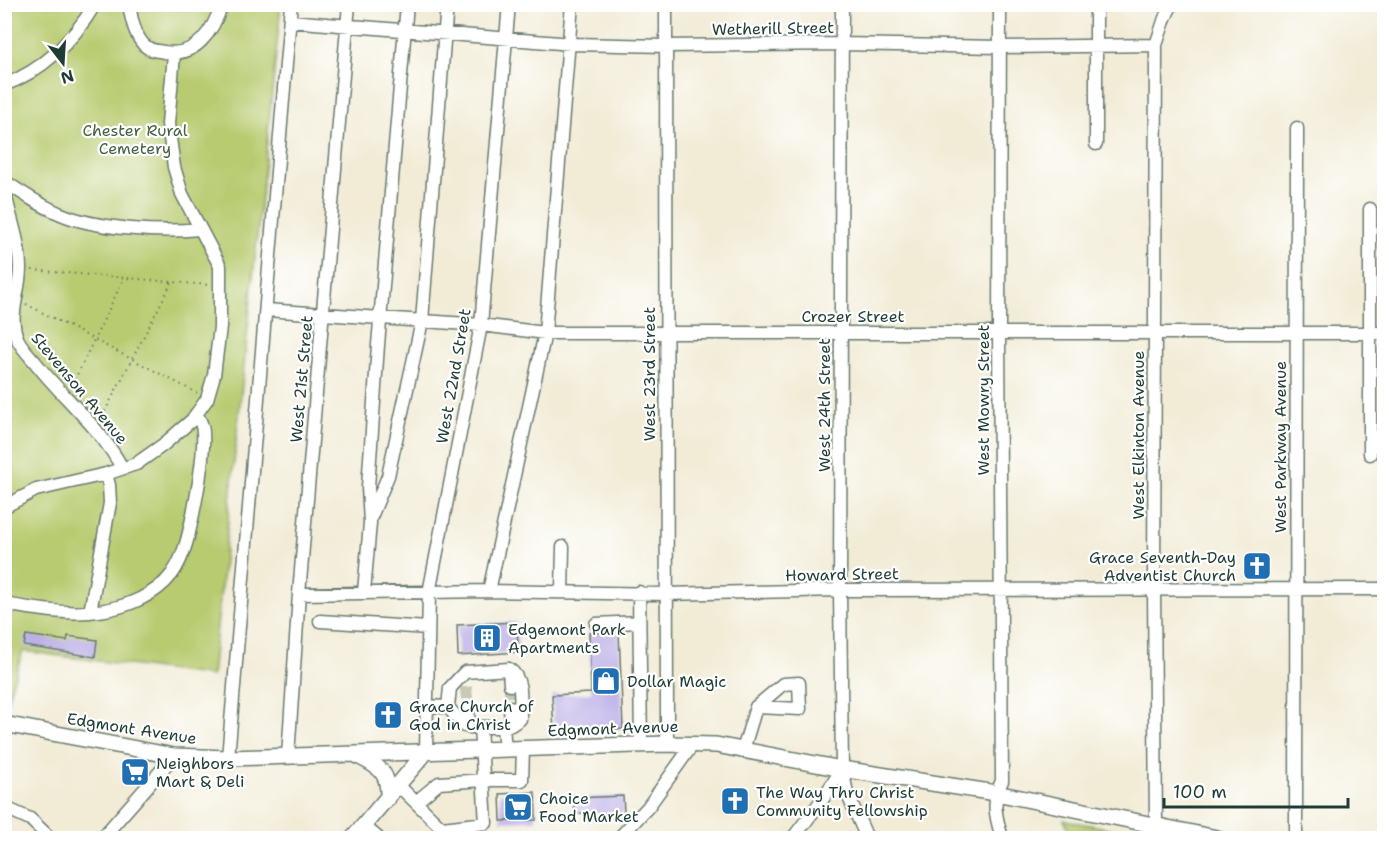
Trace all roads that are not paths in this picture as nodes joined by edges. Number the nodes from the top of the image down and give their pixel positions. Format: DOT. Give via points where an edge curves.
graph roads {
  1 [pos="94,4"];
  2 [pos="129,4"];
  3 [pos="222,4"];
  4 [pos="291,4"];
  5 [pos="349,4"];
  6 [pos="407,4"];
  7 [pos="447,4"];
  8 [pos="509,4"];
  9 [pos="572,4"];
  10 [pos="666,4"];
  11 [pos="842,4"];
  12 [pos="1000,4"];
  13 [pos="1095,4"];
  14 [pos="1172,4"];
  15 [pos="290,21"];
  16 [pos="347,26"];
  17 [pos="405,30"];
  18 [pos="445,33"];
  19 [pos="506,38"];
  20 [pos="569,44"];
  21 [pos="842,44"];
  22 [pos="1095,45"];
  23 [pos="1155,45"];
  24 [pos="666,46"];
  25 [pos="1000,47"];
  26 [pos="174,54"];
  27 [pos="4,85"];
  28 [pos="1297,128"];
  29 [pos="1096,144"];
  30 [pos="4,182"];
  31 [pos="4,187"];
  32 [pos="1370,209"];
  33 [pos="199,229"];
  34 [pos="266,310"];
  35 [pos="323,315"];
  36 [pos="380,319"];
  37 [pos="422,321"];
  38 [pos="481,325"];
  39 [pos="999,332"];
  40 [pos="544,333"];
  41 [pos="841,333"];
  42 [pos="1154,333"];
  43 [pos="1371,333"];
  44 [pos="1384,333"];
  45 [pos="666,334"];
  46 [pos="1296,334"];
  47 [pos="196,414"];
  48 [pos="1370,454"];
  49 [pos="122,468"];
  50 [pos="106,474"];
  51 [pos="4,507"];
  52 [pos="370,523"];
  53 [pos="562,547"];
  54 [pos="1001,589"];
  55 [pos="1154,589"];
  56 [pos="1297,589"];
  57 [pos="1384,589"];
  58 [pos="840,590"];
  59 [pos="489,591"];
  60 [pos="363,592"];
  61 [pos="429,592"];
  62 [pos="562,592"];
  63 [pos="639,592"];
  64 [pos="299,594"];
  65 [pos="666,594"];
  66 [pos="4,604"];
  67 [pos="90,612"];
  68 [pos="320,621"];
  69 [pos="639,622"];
  70 [pos="596,624"];
  71 [pos="428,628"];
  72 [pos="509,669"];
  73 [pos="465,672"];
  74 [pos="510,685"];
  75 [pos="466,687"];
  76 [pos="426,706"];
  77 [pos="448,707"];
  78 [pos="510,707"];
  79 [pos="756,707"];
  80 [pos="468,709"];
  81 [pos="4,724"];
  82 [pos="507,726"];
  83 [pos="474,727"];
  84 [pos="667,744"];
  85 [pos="693,744"];
  86 [pos="641,745"];
  87 [pos="505,749"];
  88 [pos="522,749"];
  89 [pos="482,750"];
  90 [pos="743,750"];
  91 [pos="426,752"];
  92 [pos="355,754"];
  93 [pos="174,756"];
  94 [pos="288,756"];
  95 [pos="228,758"];
  96 [pos="842,769"];
  97 [pos="484,780"];
  98 [pos="398,785"];
  99 [pos="996,793"];
  100 [pos="388,798"];
  101 [pos="416,802"];
  102 [pos="10,810"];
  103 [pos="364,826"];
  104 [pos="1159,832"];
  105 [pos="50,838"];
  106 [pos="102,838"];
  107 [pos="353,838"];
  108 [pos="378,838"];
  109 [pos="620,838"];
  110 [pos="793,838"];
  111 [pos="867,838"];
  112 [pos="1002,838"];
  113 [pos="1217,838"];
  114 [pos="1296,838"];
  1 -- 27 [label="street" via="85,22 47,63"];
  2 -- 26 [label="street" via="138,35 149,49"];
  3 -- 26 [label="street" via="204,39 188,51"];
  4 -- 15 [label="street"];
  5 -- 16 [label="street, West 21st Street"];
  6 -- 17 [label="street"];
  7 -- 18 [label="street"];
  8 -- 19 [label="street, West 22nd Street"];
  9 -- 20 [label="street"];
  10 -- 24 [label="street, West 23rd Street"];
  11 -- 21 [label="street, West 24th Street"];
  12 -- 25 [label="street, West Mowry Street"];
  13 -- 22 [label="street"];
  14 -- 23 [label="street"];
  15 -- 16 [label="street, Wetherill Street"];
  15 -- 34 [label="street"];
  16 -- 17 [label="street, Wetherill Street"];
  16 -- 35 [label="street, West 21st Street"];
  17 -- 18 [label="street, Wetherill Street"];
  17 -- 36 [label="street"];
  18 -- 19 [label="street, Wetherill Street"];
  18 -- 37 [label="street"];
  19 -- 20 [label="street, Wetherill Street"];
  19 -- 38 [label="street, West 22nd Street"];
  20 -- 24 [label="street, Wetherill Street"];
  20 -- 40 [label="street"];
  21 -- 24 [label="street, Wetherill Street"];
  21 -- 25 [label="street, Wetherill Street"];
  21 -- 41 [label="street, West 24th Street"];
  22 -- 23 [label="street, Wetherill Street"];
  22 -- 25 [label="street, Wetherill Street"];
  22 -- 29 [label="street"];
  23 -- 42 [label="street, West Elkinton Avenue"];
  24 -- 45 [label="street, West 23rd Street"];
  25 -- 39 [label="street, West Mowry Street"];
  26 -- 33 [label="street" via="170,146 182,194"];
  28 -- 46 [label="street, West Parkway Avenue"];
  30 -- 33 [label="street" via="43,206 81,220 169,230"];
  31 -- 49 [label="street, Stevenson Avenue" via="19,247 12,325 19,342 95,430"];
  32 -- 43 [label="street"];
  33 -- 47 [label="street" via="220,266 221,286 215,366 207,399"];
  34 -- 35 [label="street, Crozer Street"];
  34 -- 95 [label="street"];
  35 -- 36 [label="street, Crozer Street"];
  35 -- 64 [label="street, West 21st Street"];
  36 -- 37 [label="street, Crozer Street"];
  36 -- 52 [label="street" via="368,487"];
  37 -- 38 [label="street, Crozer Street"];
  37 -- 52 [label="street" via="388,476"];
  38 -- 40 [label="street, Crozer Street"];
  38 -- 61 [label="street, West 22nd Street"];
  39 -- 41 [label="street, Crozer Street"];
  39 -- 42 [label="street, Crozer Street"];
  39 -- 54 [label="street, West Mowry Street"];
  40 -- 45 [label="street, Crozer Street"];
  40 -- 59 [label="street"];
  41 -- 45 [label="street, Crozer Street"];
  41 -- 58 [label="street, West 24th Street"];
  42 -- 46 [label="street, Crozer Street"];
  42 -- 55 [label="street, West Elkinton Avenue"];
  43 -- 44 [label="street, Crozer Street"];
  43 -- 46 [label="street, Crozer Street"];
  43 -- 48 [label="street"];
  45 -- 65 [label="street, West 23rd Street"];
  46 -- 56 [label="street, West Parkway Avenue"];
  47 -- 49 [label="street" via="163,445 136,464"];
  47 -- 67 [label="street" via="203,427 199,480 184,549 173,573 156,591 140,599 114,609"];
  49 -- 50 [label="street"];
  50 -- 51 [label="street" via="36,490"];
  50 -- 67 [label="street" via="110,503"];
  52 -- 60 [label="street"];
  53 -- 62 [label="street"];
  54 -- 55 [label="street, Howard Street"];
  54 -- 58 [label="street, Howard Street"];
  54 -- 99 [label="street, West Mowry Street" via="1002,781"];
  55 -- 56 [label="street, Howard Street"];
  55 -- 104 [label="street, West Elkinton Avenue"];
  56 -- 57 [label="street, Howard Street"];
  56 -- 114 [label="street, West Parkway Avenue"];
  58 -- 65 [label="street, Howard Street"];
  58 -- 96 [label="street, West 24th Street"];
  59 -- 61 [label="street, Howard Street"];
  59 -- 62 [label="street, Howard Street"];
  60 -- 61 [label="street, Howard Street"];
  60 -- 64 [label="street, Howard Street"];
  61 -- 71 [label="street, West 22nd Street"];
  62 -- 63 [label="street, Howard Street"];
  63 -- 65 [label="street, Howard Street"];
  63 -- 69 [label="street"];
  64 -- 94 [label="street, West 21st Street"];
  65 -- 84 [label="street, West 23rd Street"];
  66 -- 67 [label="street" via="47,612"];
  68 -- 71 [label="street"];
  69 -- 70 [label="street"];
  69 -- 86 [label="street"];
  71 -- 76 [label="street, West 22nd Street"];
  72 -- 73 [label="street"];
  72 -- 74 [label="street"];
  72 -- 82 [label="street" via="519,680 520,719"];
  73 -- 75 [label="street"];
  73 -- 77 [label="street" via="450,688"];
  76 -- 77 [label="street"];
  76 -- 91 [label="street, West 22nd Street"];
  77 -- 83 [label="street" via="464,726"];
  78 -- 82 [label="street"];
  79 -- 90 [label="street"];
  80 -- 83 [label="street"];
  81 -- 93 [label="main road, Edgmont Avenue"];
  82 -- 83 [label="street"];
  82 -- 87 [label="street"];
  83 -- 89 [label="street"];
  84 -- 85 [label="main road, Edgmont Avenue"];
  84 -- 86 [label="main road, Edgmont Avenue"];
  85 -- 90 [label="main road, Edgmont Avenue"];
  85 -- 109 [label="street" via="648,807"];
  86 -- 88 [label="main road, Edgmont Avenue"];
  87 -- 88 [label="main road, Edgmont Avenue"];
  87 -- 89 [label="main road, Edgmont Avenue"];
  88 -- 97 [label="street" via="522,780"];
  89 -- 91 [label="main road, Edgmont Avenue"];
  89 -- 97 [label="street"];
  90 -- 96 [label="main road, Edgmont Avenue"];
  91 -- 92 [label="main road, Edgmont Avenue"];
  91 -- 98 [label="main road"];
  92 -- 94 [label="main road, Edgmont Avenue"];
  92 -- 100 [label="main road" via="384,773"];
  93 -- 95 [label="main road, Edgmont Avenue"];
  93 -- 106 [label="street"];
  94 -- 95 [label="main road, Edgmont Avenue"];
  96 -- 99 [label="main road, Edgmont Avenue"];
  96 -- 110 [label="street"];
  96 -- 111 [label="street, West 24th Street" via="847,793"];
  97 -- 101 [label="street" via="439,783"];
  97 -- 101 [label="street" via="486,823 442,828"];
  98 -- 100 [label="main road"];
  98 -- 101 [label="street"];
  99 -- 104 [label="main road, Edgmont Avenue"];
  99 -- 112 [label="street, West Mowry Street" via="994,812"];
  100 -- 103 [label="main road"];
  102 -- 105 [label="street" via="30,819"];
  103 -- 107 [label="main road"];
  103 -- 108 [label="street"];
  104 -- 113 [label="main road, Edgmont Avenue"];
}
